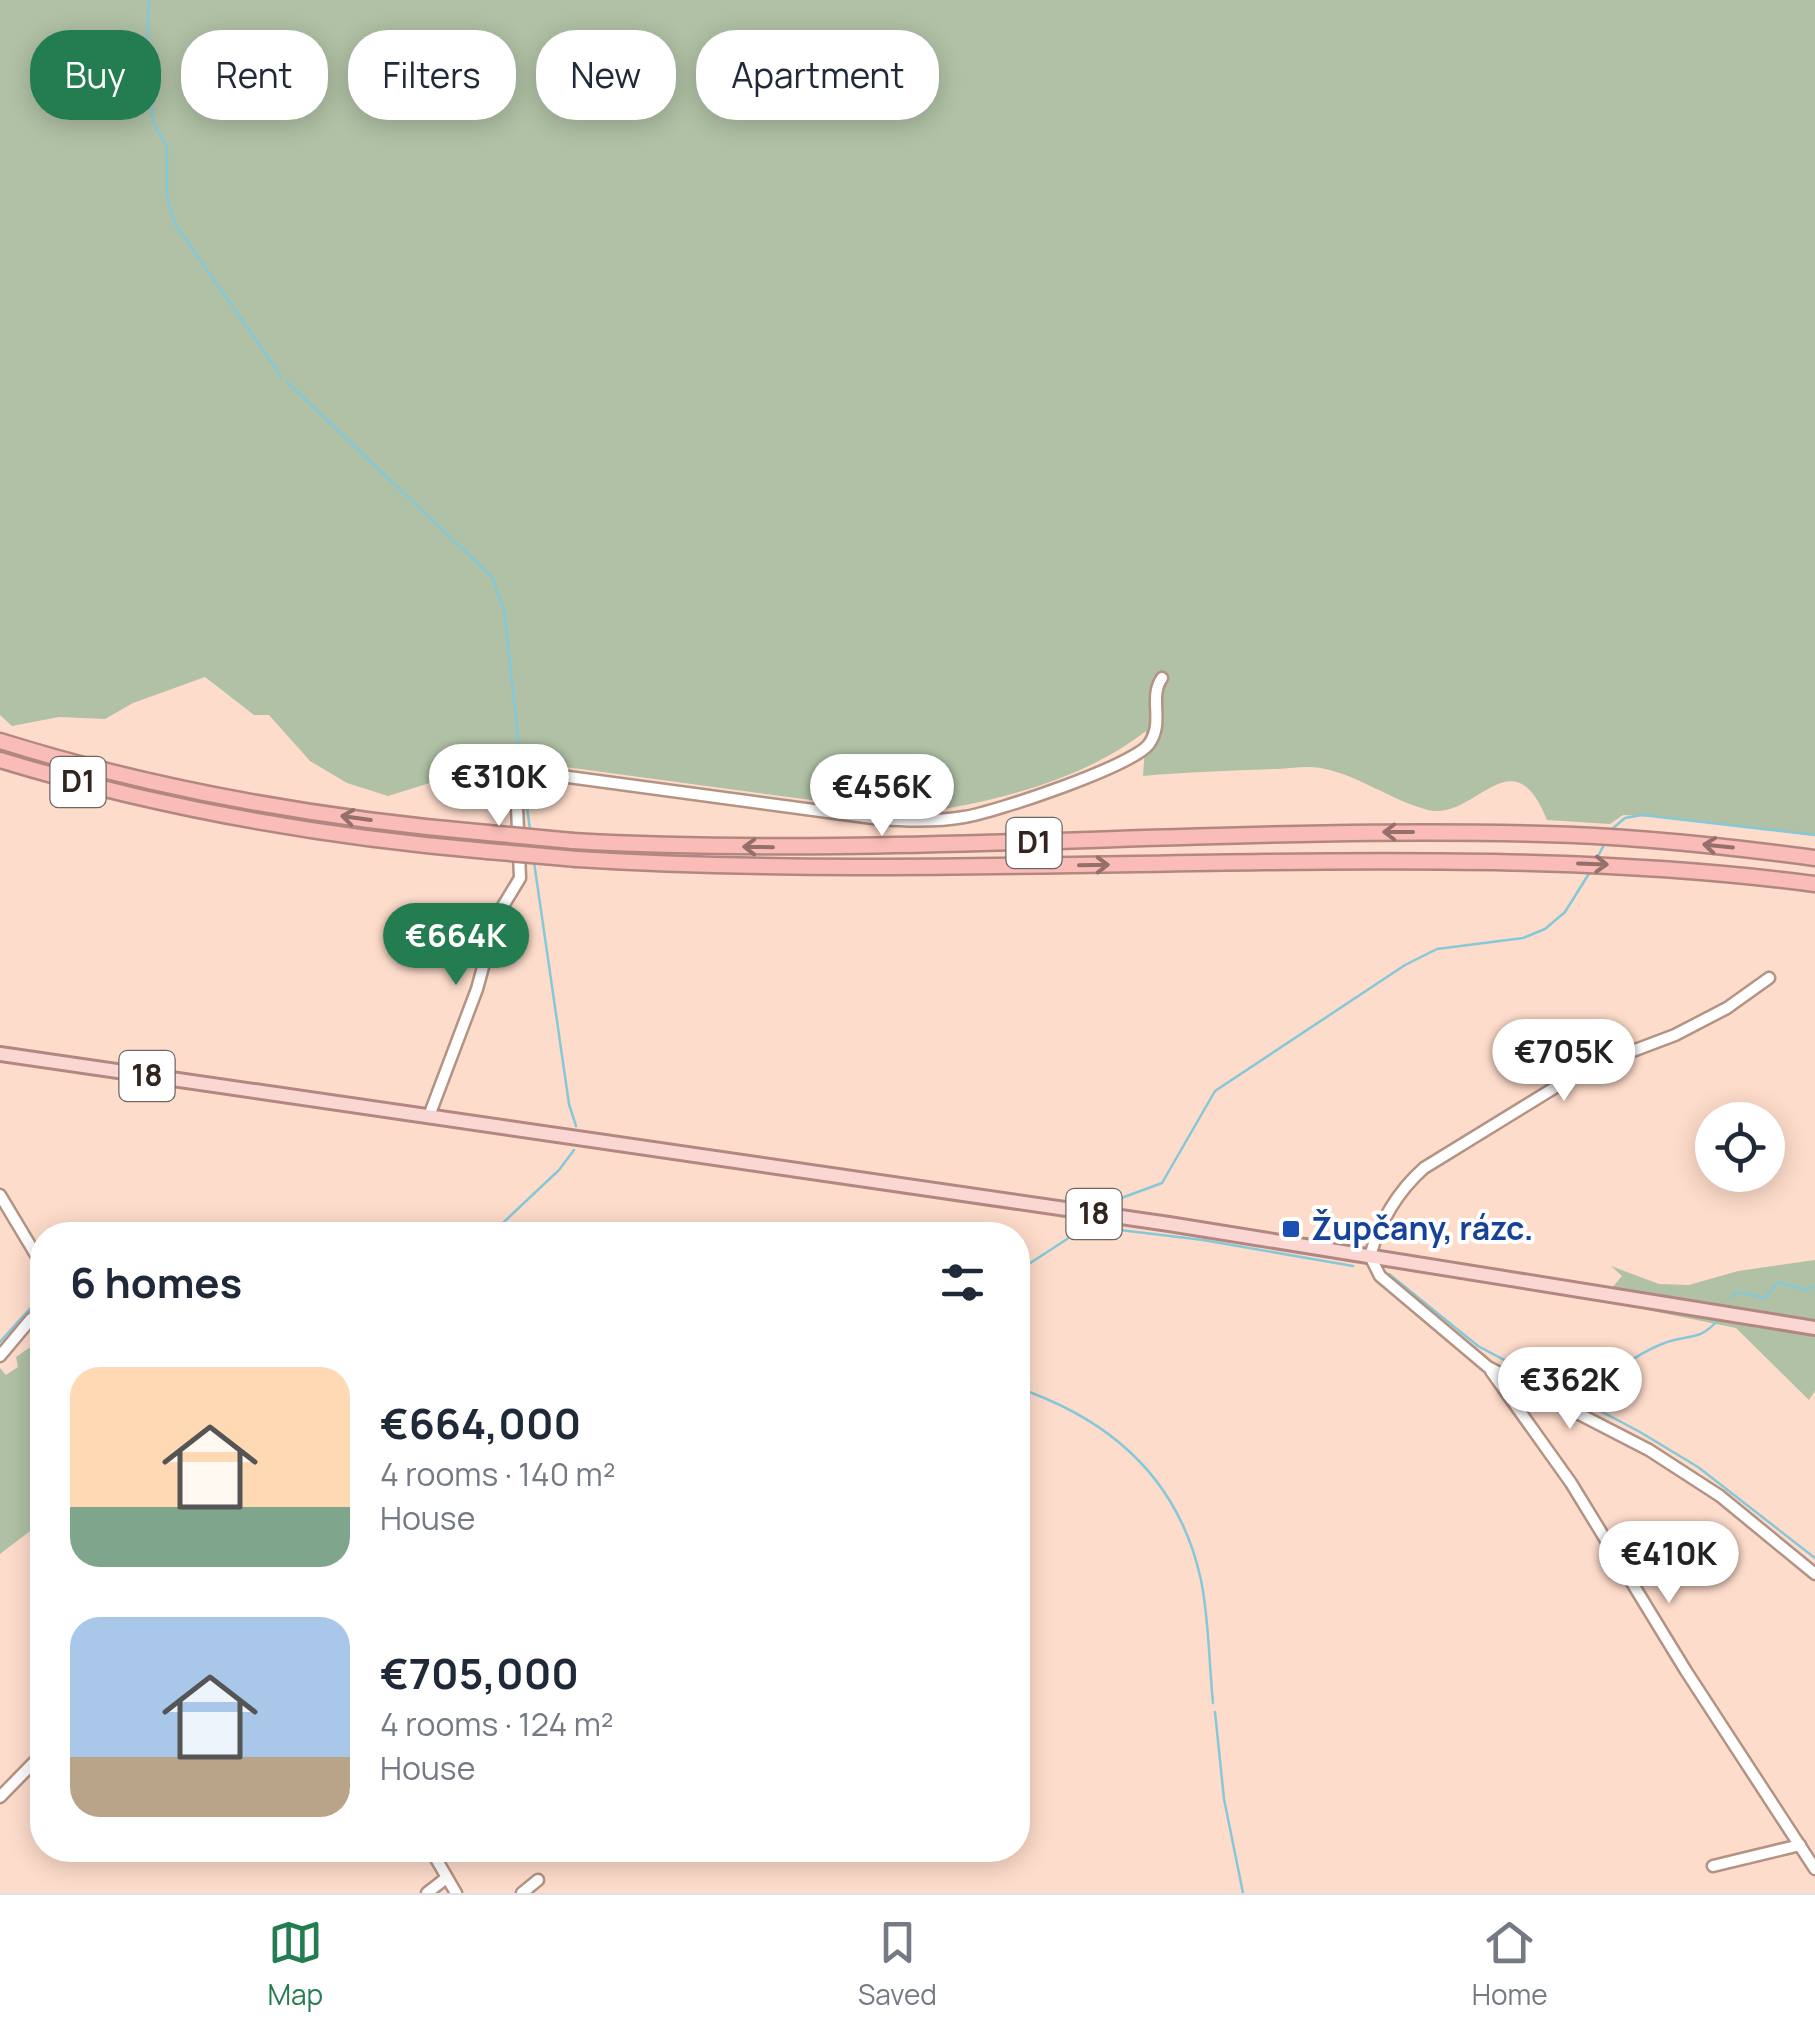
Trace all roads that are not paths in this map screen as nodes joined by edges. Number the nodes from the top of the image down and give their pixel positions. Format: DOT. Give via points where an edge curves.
graph roads {
  1 [pos="1162,678"];
  2 [pos="0,741"];
  3 [pos="0,760"];
  4 [pos="1815,858"];
  5 [pos="1815,884"];
  6 [pos="1769,978"];
  7 [pos="0,1054"];
  8 [pos="429,1116"];
  9 [pos="0,1195"];
  10 [pos="30,1245"];
  11 [pos="1370,1256"];
  12 [pos="30,1319"];
  13 [pos="1815,1328"];
  14 [pos="0,1356"];
  15 [pos="1488,1367"];
  16 [pos="1815,1574"];
  17 [pos="30,1767"];
  18 [pos="0,1798"];
  19 [pos="1800,1845"];
  20 [pos="437,1862"];
  21 [pos="1712,1866"];
  22 [pos="1815,1869"];
  23 [pos="445,1879"];
  24 [pos="538,1880"];
  25 [pos="427,1893"];
  26 [pos="456,1893"];
  27 [pos="522,1893"];
  1 -- 8 [label="street" via="1156,731 1139,754 964,818 880,819 512,772 506,776 517,807 520,878 496,916"];
  4 -- 2 [label="highway, D1, one-way, bridge" via="1654,840 1495,833 1326,832 867,848 662,846 393,824 276,805"];
  3 -- 5 [label="highway, D1, one-way, bridge" via="216,812 358,837 577,859 784,868 1496,861 1728,872"];
  6 -- 11 [label="street" via="1675,1035 1585,1069 1424,1168 1390,1206"];
  7 -- 8 [label="main road, 18"];
  8 -- 11 [label="main road, 18"];
  9 -- 10 [label="street"];
  11 -- 13 [label="main road, 18"];
  11 -- 15 [label="street" via="1380,1276"];
  12 -- 14 [label="street"];
  15 -- 16 [label="street" via="1649,1450 1720,1496"];
  15 -- 19 [label="street" via="1571,1483"];
  17 -- 18 [label="street"];
  19 -- 21 [label="street"];
  19 -- 22 [label="street"];
  20 -- 23 [label="street"];
  23 -- 25 [label="street"];
  23 -- 26 [label="street"];
  24 -- 27 [label="street"];
}
